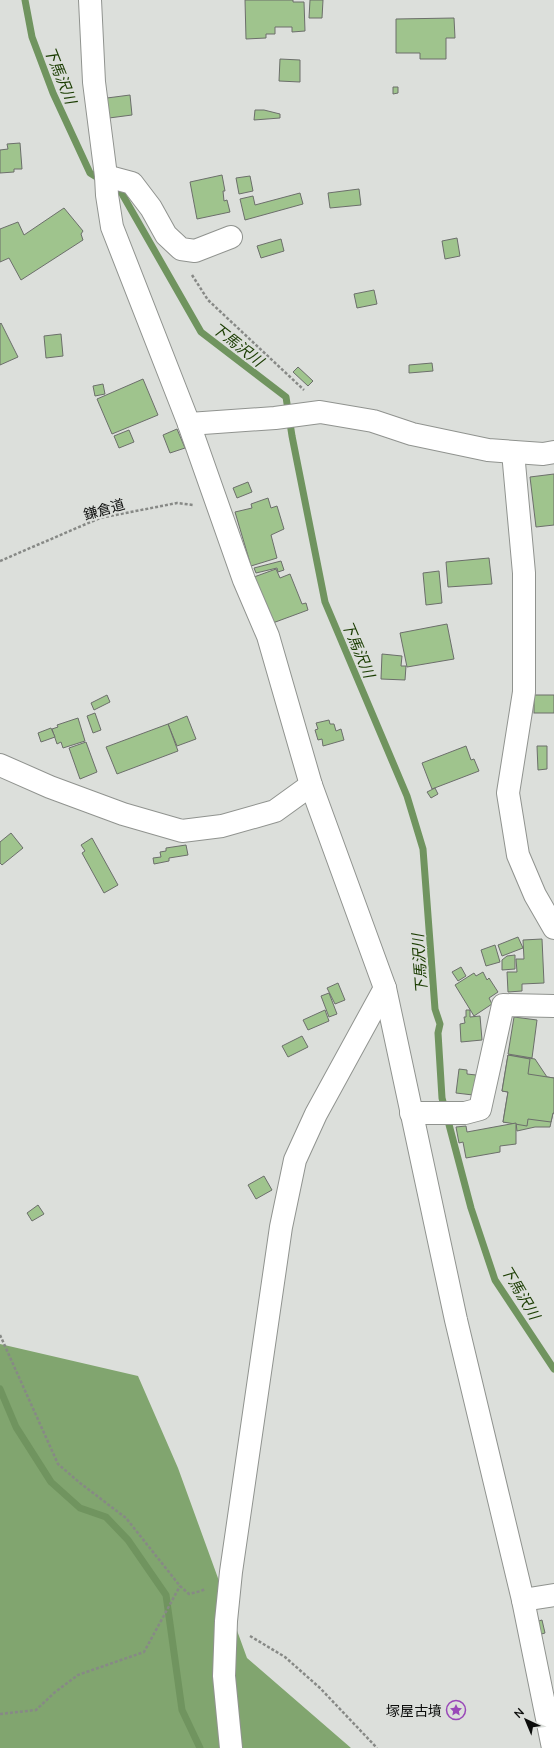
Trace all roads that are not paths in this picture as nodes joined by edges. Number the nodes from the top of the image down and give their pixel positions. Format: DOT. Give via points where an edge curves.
graph roads {
  1 [pos="90,0"];
  2 [pos="106,185"];
  3 [pos="232,237"];
  4 [pos="189,424"];
  5 [pos="513,452"];
  6 [pos="554,452"];
  7 [pos="0,765"];
  8 [pos="311,785"];
  9 [pos="554,928"];
  10 [pos="385,988"];
  11 [pos="554,1006"];
  12 [pos="420,1113"];
  13 [pos="554,1595"];
  14 [pos="522,1600"];
  15 [pos="231,1748"];
  16 [pos="553,1748"];
  1 -- 2 [label="street" via="94,82"];
  2 -- 3 [label="street" via="132,183 151,208 166,235 181,249 195,251"];
  2 -- 4 [label="street" via="112,227"];
  4 -- 5 [label="street" via="311,413 373,421 412,434 488,450"];
  4 -- 8 [label="street" via="244,580 268,636"];
  5 -- 6 [label="street"];
  5 -- 9 [label="street" via="524,574 524,692 508,793 518,855 535,895"];
  7 -- 8 [label="street" via="123,814 182,831 222,826 275,811"];
  8 -- 10 [label="street"];
  10 -- 12 [label="street"];
  10 -- 15 [label="street" via="316,1114 295,1160 281,1227 226,1621 224,1676"];
  11 -- 12 [label="street" via="503,1005 480,1109 465,1113"];
  12 -- 14 [label="street" via="456,1320"];
  13 -- 14 [label="street"];
  14 -- 16 [label="street"];
}
